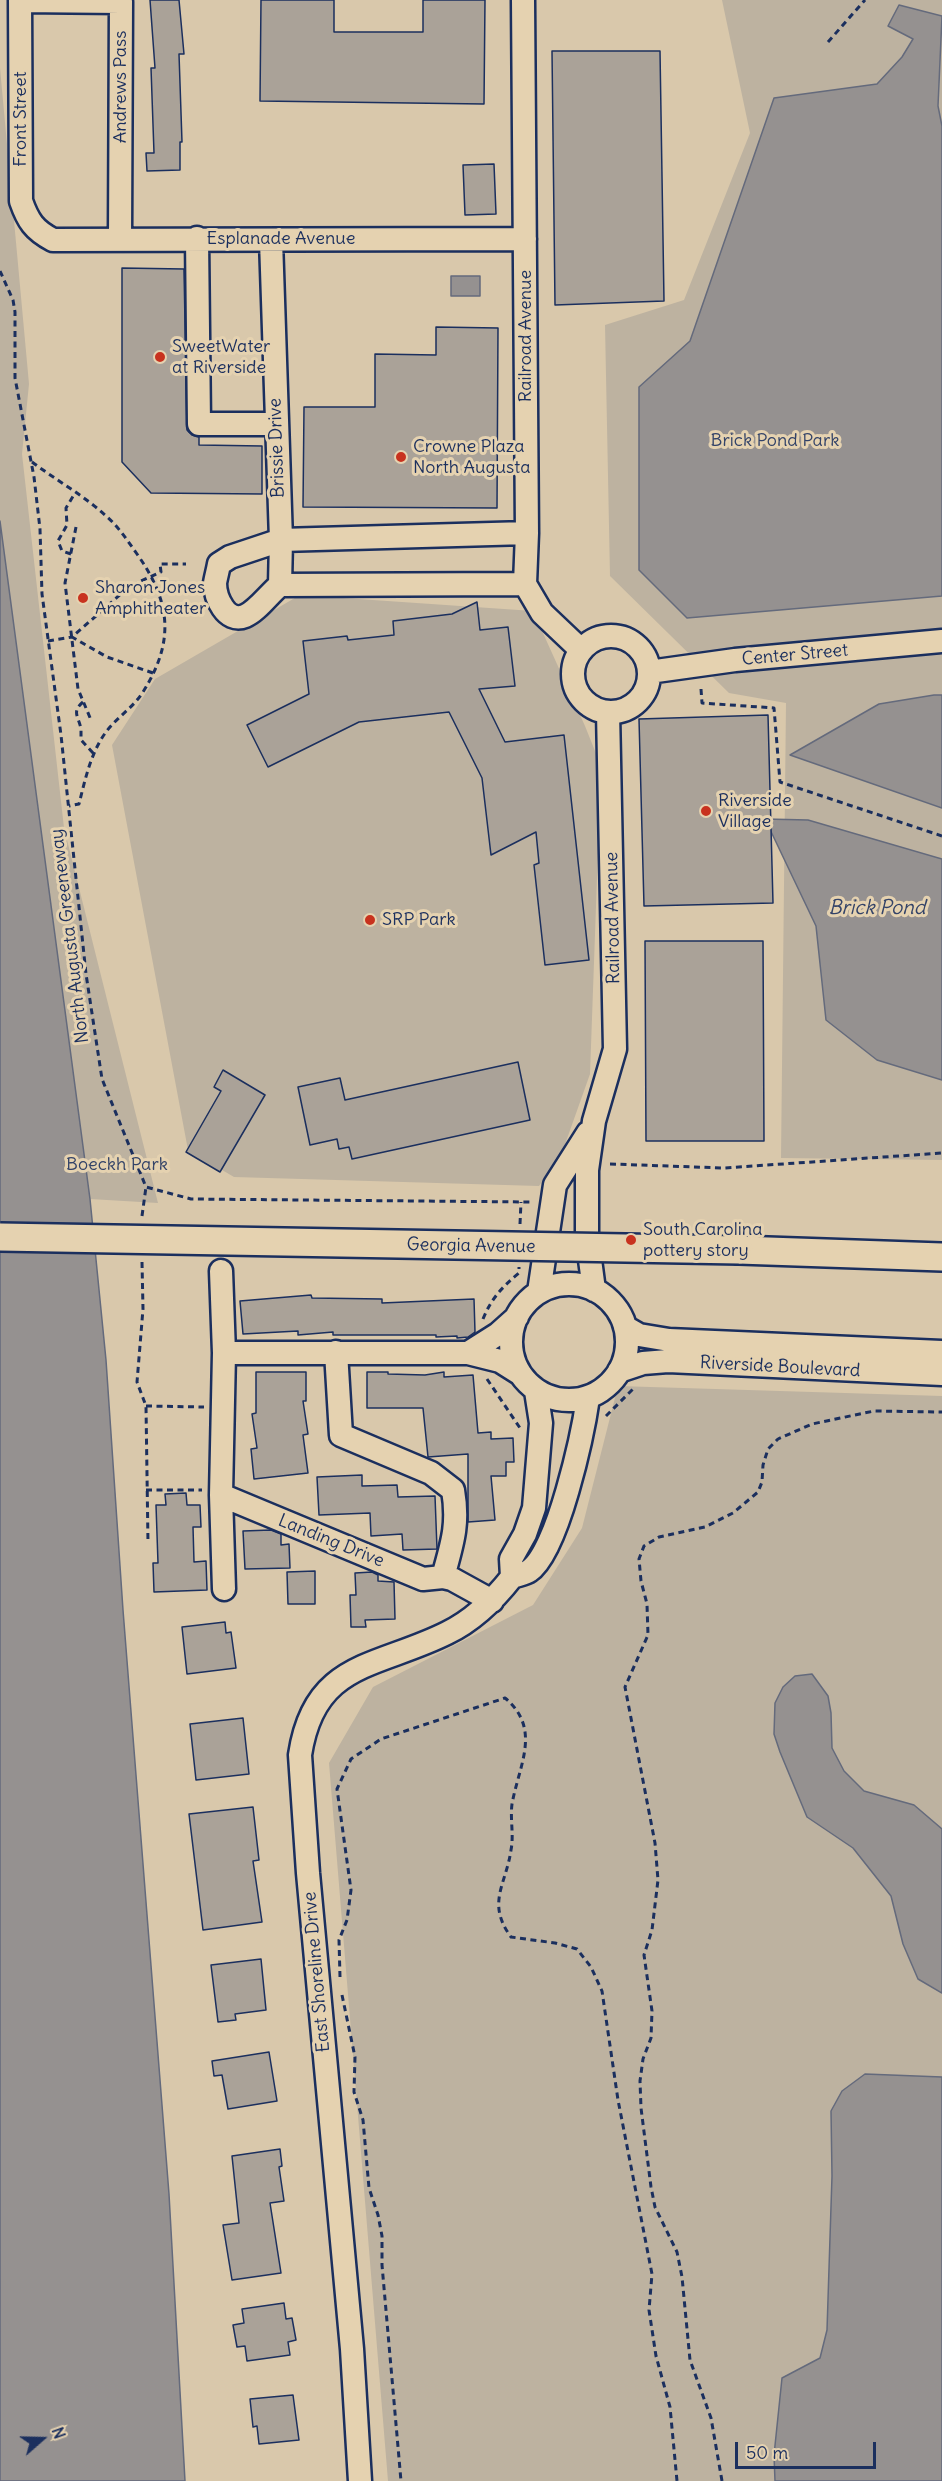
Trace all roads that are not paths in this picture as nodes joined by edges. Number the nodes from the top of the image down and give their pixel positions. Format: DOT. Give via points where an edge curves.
graph roads {
  1 [pos="523,0"];
  2 [pos="20,1"];
  3 [pos="38,232"];
  4 [pos="197,238"];
  5 [pos="120,239"];
  6 [pos="525,239"];
  7 [pos="271,240"];
  8 [pos="276,424"];
  9 [pos="528,533"];
  10 [pos="281,540"];
  11 [pos="525,584"];
  12 [pos="280,585"];
  13 [pos="942,641"];
  14 [pos="581,650"];
  15 [pos="649,672"];
  16 [pos="608,712"];
  17 [pos="594,1121"];
  18 [pos="0,1237"];
  19 [pos="942,1257"];
  20 [pos="221,1271"];
  21 [pos="594,1290"];
  22 [pos="539,1292"];
  23 [pos="517,1317"];
  24 [pos="626,1328"];
  25 [pos="336,1352"];
  26 [pos="942,1352"];
  27 [pos="224,1353"];
  28 [pos="468,1353"];
  29 [pos="519,1373"];
  30 [pos="942,1374"];
  31 [pos="627,1379"];
  32 [pos="536,1391"];
  33 [pos="588,1398"];
  34 [pos="213,1493"];
  35 [pos="443,1577"];
  36 [pos="512,1577"];
  37 [pos="224,1589"];
  38 [pos="492,1601"];
  39 [pos="360,2481"];
  1 -- 6 [label="street, Railroad Avenue"];
  2 -- 3 [label="street, Front Street" via="21,201"];
  2 -- 5 [label="street, Andrews Pass" via="121,2"];
  3 -- 5 [label="street, Esplanade Avenue" via="53,240"];
  4 -- 5 [label="street, Esplanade Avenue"];
  4 -- 7 [label="street, Esplanade Avenue"];
  4 -- 8 [label="street" via="199,424"];
  6 -- 7 [label="street, Esplanade Avenue"];
  6 -- 9 [label="street, Railroad Avenue"];
  7 -- 8 [label="street, Brissie Drive"];
  8 -- 10 [label="street, Brissie Drive"];
  9 -- 10 [label="street"];
  9 -- 11 [label="street, Railroad Avenue"];
  10 -- 12 [label="street, Brissie Drive"];
  10 -- 12 [label="street" via="230,557 219,564 215,582 222,608 240,618"];
  11 -- 12 [label="street"];
  11 -- 14 [label="street" via="542,613"];
  13 -- 15 [label="street, Center Street"];
  14 -- 15 [label="street" via="596,638 620,637 640,650"];
  14 -- 16 [label="street" via="573,666 577,691 590,705"];
  15 -- 16 [label="street" via="644,691 632,705"];
  16 -- 17 [label="street, Railroad Avenue" via="615,1049"];
  17 -- 21 [label="street, Railroad Avenue" via="586,1200"];
  17 -- 22 [label="street, Railroad Avenue" via="555,1185"];
  18 -- 19 [label="main road, Georgia Avenue, bridge"];
  20 -- 27 [label="street"];
  21 -- 22 [label="street" via="568,1284"];
  21 -- 24 [label="street" via="614,1306"];
  22 -- 23 [label="street"];
  23 -- 28 [label="street"];
  23 -- 29 [label="street" via="511,1347"];
  24 -- 26 [label="street, Riverside Boulevard" via="639,1335 669,1340"];
  24 -- 31 [label="street"];
  25 -- 27 [label="street"];
  25 -- 28 [label="street"];
  25 -- 35 [label="street" via="341,1435 431,1473 453,1490 456,1530"];
  27 -- 34 [label="street"];
  28 -- 29 [label="street" via="500,1361"];
  29 -- 32 [label="street"];
  30 -- 31 [label="street, Riverside Boulevard" via="668,1361 643,1363"];
  31 -- 33 [label="street" via="613,1382"];
  32 -- 33 [label="street" via="569,1401"];
  32 -- 36 [label="street" via="541,1423 534,1508 511,1559"];
  33 -- 36 [label="street" via="569,1487 546,1549 530,1570"];
  34 -- 35 [label="street, Landing Drive" via="423,1579"];
  34 -- 37 [label="street"];
  35 -- 38 [label="street, Landing Drive"];
  36 -- 38 [label="street, East Shoreline Drive"];
  38 -- 39 [label="street, East Shoreline Drive" via="447,1633 368,1663 338,1680 315,1706 301,1747 308,1873"];
}
